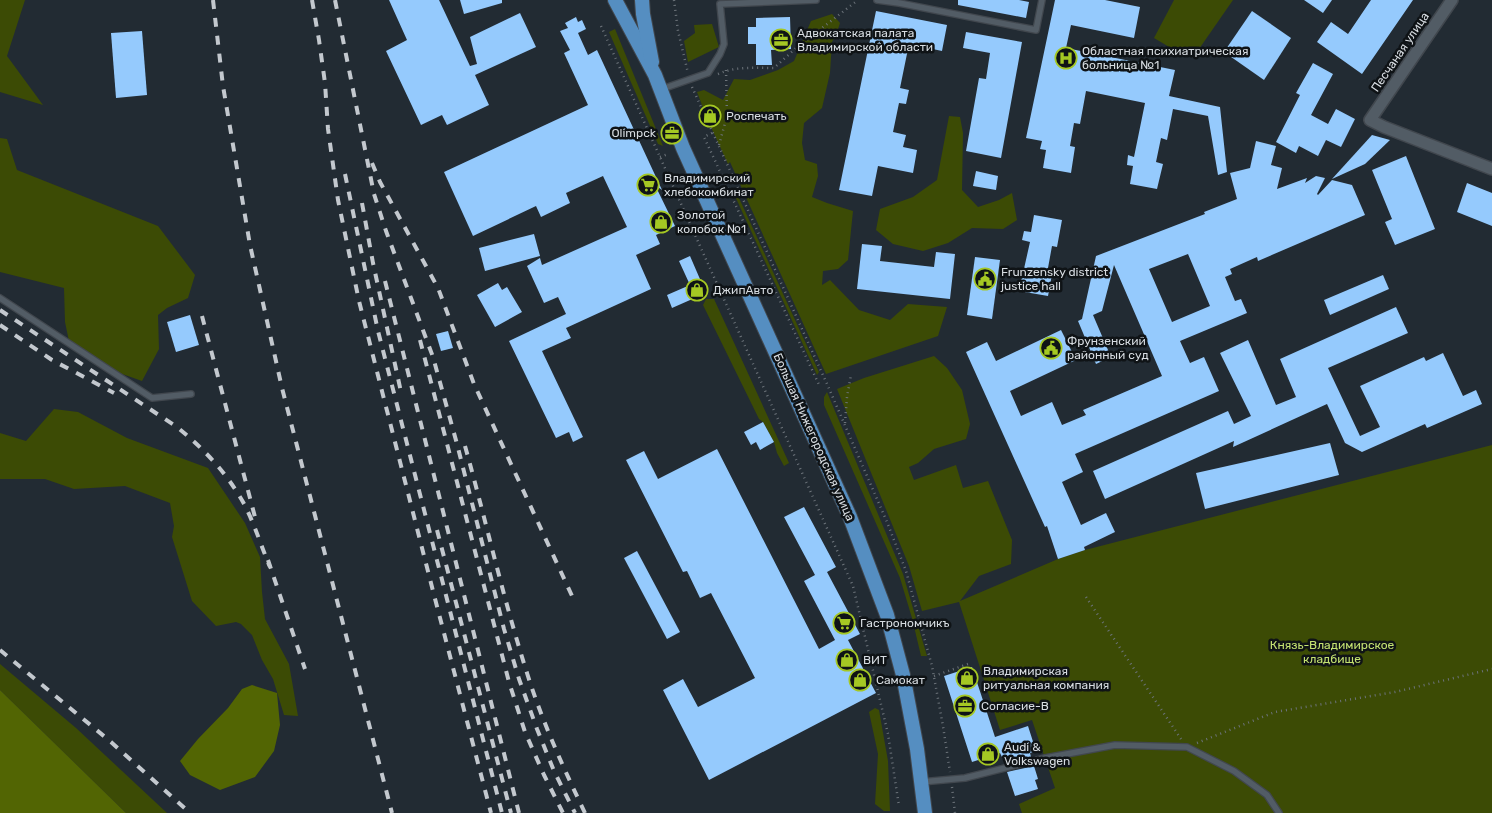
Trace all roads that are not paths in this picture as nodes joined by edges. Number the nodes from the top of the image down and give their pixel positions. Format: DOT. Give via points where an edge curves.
graph roads {
  1 [pos="615,0"];
  2 [pos="642,0"];
  3 [pos="816,0"];
  4 [pos="877,0"];
  5 [pos="1042,0"];
  6 [pos="1452,0"];
  7 [pos="655,76"];
  8 [pos="661,90"];
  9 [pos="1492,169"];
  10 [pos="0,298"];
  11 [pos="191,394"];
  12 [pos="921,782"];
  13 [pos="925,813"];
  14 [pos="1278,813"];
  1 -- 7 [label="main road, Большая Нижегородская улица"];
  2 -- 7 [label="main road, Большая Нижегородская улица"];
  3 -- 8 [label="lane" via="720,4 724,44 708,72"];
  4 -- 5 [label="lane" via="1036,30"];
  6 -- 9 [label="street, Песчаная улица" via="1370,120"];
  7 -- 8 [label="main road, Большая Нижегородская улица"];
  8 -- 12 [label="main road, Большая Нижегородская улица" via="682,148 850,516 884,606 903,675"];
  10 -- 11 [label="lane" via="152,398"];
  12 -- 13 [label="main road, Большая Нижегородская улица"];
  12 -- 14 [label="lane" via="951,780 1115,745 1187,747 1234,771 1267,795"];
}
